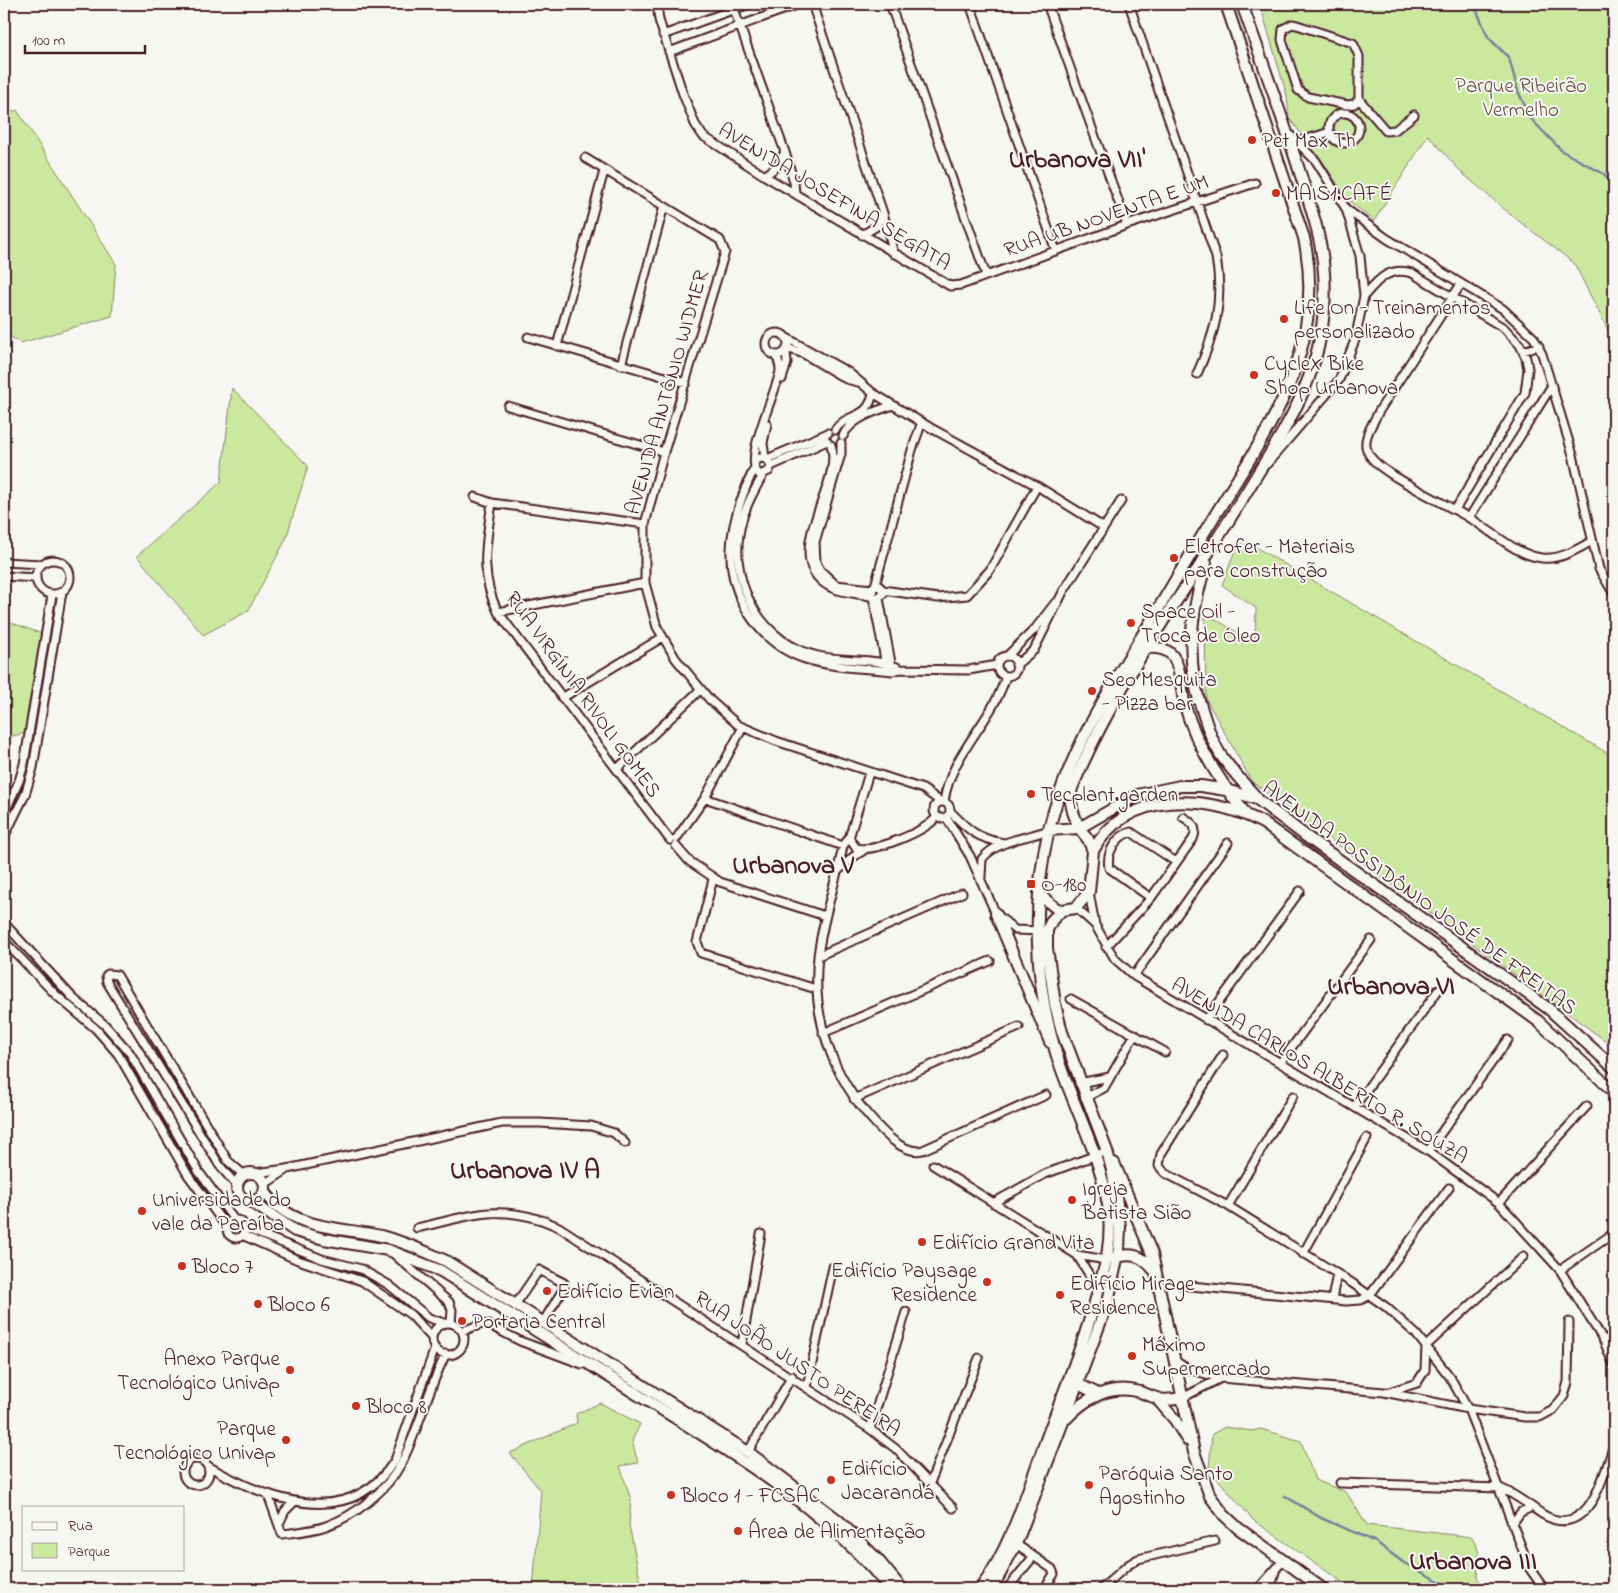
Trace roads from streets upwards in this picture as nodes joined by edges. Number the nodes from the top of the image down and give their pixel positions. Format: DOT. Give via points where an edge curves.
graph roads {
  1 [pos="657,4"];
  2 [pos="749,4"];
  3 [pos="799,4"];
  4 [pos="812,4"];
  5 [pos="890,4"];
  6 [pos="970,4"];
  7 [pos="1048,4"];
  8 [pos="1129,4"];
  9 [pos="1226,4"];
  10 [pos="1242,4"];
  11 [pos="733,6"];
  12 [pos="740,25"];
  13 [pos="663,35"];
  14 [pos="669,52"];
  15 [pos="1359,99"];
  16 [pos="1347,105"];
  17 [pos="1346,113"];
  18 [pos="1372,115"];
  19 [pos="1414,115"];
  20 [pos="1354,117"];
  21 [pos="1287,132"];
  22 [pos="1330,132"];
  23 [pos="1297,142"];
  24 [pos="785,152"];
  25 [pos="585,158"];
  26 [pos="604,171"];
  27 [pos="765,176"];
  28 [pos="1255,183"];
  29 [pos="795,193"];
  30 [pos="1198,201"];
  31 [pos="664,206"];
  32 [pos="1346,209"];
  33 [pos="883,213"];
  34 [pos="1127,224"];
  35 [pos="862,235"];
  36 [pos="1056,251"];
  37 [pos="894,254"];
  38 [pos="986,275"];
  39 [pos="968,282"];
  40 [pos="1461,284"];
  41 [pos="1452,295"];
  42 [pos="1364,296"];
  43 [pos="528,338"];
  44 [pos="787,338"];
  45 [pos="557,346"];
  46 [pos="1539,346"];
  47 [pos="786,350"];
  48 [pos="1523,351"];
  49 [pos="776,355"];
  50 [pos="621,365"];
  51 [pos="1197,374"];
  52 [pos="858,382"];
  53 [pos="686,383"];
  54 [pos="1552,387"];
  55 [pos="874,393"];
  56 [pos="893,405"];
  57 [pos="508,406"];
  58 [pos="922,422"];
  59 [pos="830,437"];
  60 [pos="842,440"];
  61 [pos="664,452"];
  62 [pos="768,461"];
  63 [pos="755,465"];
  64 [pos="762,475"];
  65 [pos="1257,476"];
  66 [pos="1037,486"];
  67 [pos="475,497"];
  68 [pos="1121,501"];
  69 [pos="492,503"];
  70 [pos="1455,510"];
  71 [pos="1469,518"];
  72 [pos="645,524"];
  73 [pos="1103,527"];
  74 [pos="1592,541"];
  75 [pos="1208,555"];
  76 [pos="4,562"];
  77 [pos="41,564"];
  78 [pos="4,576"];
  79 [pos="35,578"];
  80 [pos="645,583"];
  81 [pos="62,592"];
  82 [pos="1063,592"];
  83 [pos="874,593"];
  84 [pos="52,594"];
  85 [pos="1614,594"];
  86 [pos="498,612"];
  87 [pos="663,637"];
  88 [pos="1147,648"];
  89 [pos="1007,656"];
  90 [pos="997,665"];
  91 [pos="1016,665"];
  92 [pos="891,667"];
  93 [pos="1006,676"];
  94 [pos="701,689"];
  95 [pos="562,698"];
  96 [pos="743,727"];
  97 [pos="1211,767"];
  98 [pos="617,769"];
  99 [pos="869,773"];
  100 [pos="1201,786"];
  101 [pos="923,789"];
  102 [pos="1226,790"];
  103 [pos="705,798"];
  104 [pos="1258,799"];
  105 [pos="943,802"];
  106 [pos="934,807"];
  107 [pos="1113,808"];
  108 [pos="1073,812"];
  109 [pos="1245,813"];
  110 [pos="4,814"];
  111 [pos="948,814"];
  112 [pos="1183,816"];
  113 [pos="937,817"];
  114 [pos="1079,828"];
  115 [pos="1049,830"];
  116 [pos="4,836"];
  117 [pos="674,842"];
  118 [pos="847,842"];
  119 [pos="1004,843"];
  120 [pos="1228,843"];
  121 [pos="864,850"];
  122 [pos="1093,851"];
  123 [pos="1176,862"];
  124 [pos="837,872"];
  125 [pos="713,879"];
  126 [pos="982,881"];
  127 [pos="1300,891"];
  128 [pos="1089,892"];
  129 [pos="962,893"];
  130 [pos="1040,895"];
  131 [pos="1151,898"];
  132 [pos="1076,908"];
  133 [pos="1062,910"];
  134 [pos="996,914"];
  135 [pos="825,916"];
  136 [pos="4,922"];
  137 [pos="1095,925"];
  138 [pos="1043,931"];
  139 [pos="1371,940"];
  140 [pos="4,941"];
  141 [pos="1106,947"];
  142 [pos="818,956"];
  143 [pos="990,961"];
  144 [pos="1134,976"];
  145 [pos="816,989"];
  146 [pos="1439,989"];
  147 [pos="1071,999"];
  148 [pos="1206,1020"];
  149 [pos="1019,1027"];
  150 [pos="823,1033"];
  151 [pos="1135,1034"];
  152 [pos="1508,1040"];
  153 [pos="1056,1052"];
  154 [pos="1164,1052"];
  155 [pos="1222,1055"];
  156 [pos="1280,1062"];
  157 [pos="1614,1068"];
  158 [pos="1110,1077"];
  159 [pos="1079,1083"];
  160 [pos="1614,1092"];
  161 [pos="1046,1095"];
  162 [pos="1293,1096"];
  163 [pos="1085,1098"];
  164 [pos="854,1099"];
  165 [pos="1587,1106"];
  166 [pos="1354,1107"];
  167 [pos="1367,1138"];
  168 [pos="626,1143"];
  169 [pos="1107,1151"];
  170 [pos="1428,1151"];
  171 [pos="1095,1155"];
  172 [pos="932,1165"];
  173 [pos="287,1169"];
  174 [pos="249,1174"];
  175 [pos="238,1186"];
  176 [pos="265,1188"];
  177 [pos="1449,1188"];
  178 [pos="250,1201"];
  179 [pos="993,1202"];
  180 [pos="1499,1203"];
  181 [pos="1228,1206"];
  182 [pos="235,1221"];
  183 [pos="417,1228"];
  184 [pos="228,1229"];
  185 [pos="244,1232"];
  186 [pos="1614,1233"];
  187 [pos="761,1234"];
  188 [pos="388,1250"];
  189 [pos="1303,1254"];
  190 [pos="1078,1255"];
  191 [pos="1118,1256"];
  192 [pos="1524,1256"];
  193 [pos="1106,1260"];
  194 [pos="444,1266"];
  195 [pos="833,1267"];
  196 [pos="1560,1270"];
  197 [pos="1154,1271"];
  198 [pos="1337,1274"];
  199 [pos="1181,1285"];
  200 [pos="1098,1290"];
  201 [pos="1370,1295"];
  202 [pos="1332,1299"];
  203 [pos="515,1305"];
  204 [pos="906,1312"];
  205 [pos="543,1322"];
  206 [pos="1569,1322"];
  207 [pos="448,1323"];
  208 [pos="462,1331"];
  209 [pos="1614,1334"];
  210 [pos="432,1338"];
  211 [pos="1604,1341"];
  212 [pos="742,1344"];
  213 [pos="1426,1346"];
  214 [pos="435,1348"];
  215 [pos="446,1354"];
  216 [pos="979,1358"];
  217 [pos="1174,1360"];
  218 [pos="1614,1366"];
  219 [pos="600,1371"];
  220 [pos="792,1376"];
  221 [pos="1221,1378"];
  222 [pos="1073,1381"];
  223 [pos="807,1386"];
  224 [pos="1384,1392"];
  225 [pos="1098,1394"];
  226 [pos="1182,1398"];
  227 [pos="1158,1400"];
  228 [pos="1468,1409"];
  229 [pos="1063,1422"];
  230 [pos="870,1429"];
  231 [pos="1614,1446"];
  232 [pos="748,1452"];
  233 [pos="1194,1452"];
  234 [pos="208,1466"];
  235 [pos="222,1474"];
  236 [pos="207,1479"];
  237 [pos="930,1483"];
  238 [pos="1340,1483"];
  239 [pos="1500,1488"];
  240 [pos="268,1495"];
  241 [pos="294,1502"];
  242 [pos="1532,1506"];
  243 [pos="952,1508"];
  244 [pos="279,1524"];
  245 [pos="1512,1524"];
  246 [pos="1215,1541"];
  247 [pos="1016,1544"];
  248 [pos="1033,1556"];
  249 [pos="1283,1561"];
  250 [pos="1275,1572"];
  251 [pos="890,1589"];
  252 [pos="902,1589"];
  253 [pos="980,1589"];
  254 [pos="992,1589"];
  255 [pos="1007,1589"];
  256 [pos="1044,1589"];
  257 [pos="1101,1589"];
  258 [pos="1258,1589"];
  259 [pos="1266,1589"];
  260 [pos="1323,1589"];
  261 [pos="1544,1589"];
  1 -- 13 [label="street, AVENIDA JOSEFINA SEGATA"];
  2 -- 11 [label="street"];
  3 -- 12 [label="street"];
  4 -- 33 [label="street"];
  5 -- 38 [label="street"];
  6 -- 36 [label="street"];
  7 -- 34 [label="street"];
  8 -- 30 [label="street"];
  9 -- 115 [label="street" via="1304,238 1310,278 1308,328 1285,399 1097,712 1069,768"];
  10 -- 21 [label="street"];
  11 -- 12 [label="street"];
  11 -- 13 [label="street"];
  12 -- 14 [label="street"];
  12 -- 24 [label="street"];
  13 -- 14 [label="street, AVENIDA JOSEFINA SEGATA"];
  14 -- 27 [label="street, AVENIDA JOSEFINA SEGATA" via="700,132"];
  15 -- 16 [label="street"];
  15 -- 16 [label="street" via="1359,56 1353,43 1297,24 1287,26 1282,40 1298,90 1308,97"];
  15 -- 18 [label="street"];
  16 -- 17 [label="street"];
  17 -- 20 [label="street"];
  17 -- 22 [label="street" via="1335,116 1330,123"];
  18 -- 19 [label="street" via="1383,129 1390,132"];
  18 -- 20 [label="street"];
  20 -- 22 [label="street" via="1358,128 1353,139 1338,141"];
  21 -- 23 [label="street"];
  21 -- 65 [label="street" via="1320,243 1324,313 1318,355 1309,382 1291,421"];
  22 -- 23 [label="street"];
  23 -- 32 [label="street" via="1316,161"];
  24 -- 27 [label="street" via="777,166"];
  24 -- 29 [label="street"];
  25 -- 26 [label="street, AVENIDA ANTÔNIO WIDMER"];
  26 -- 31 [label="street, AVENIDA ANTÔNIO WIDMER"];
  26 -- 45 [label="street"];
  27 -- 29 [label="street, AVENIDA JOSEFINA SEGATA"];
  28 -- 30 [label="street, RUA UB NOVENTA E UM"];
  29 -- 35 [label="street, AVENIDA JOSEFINA SEGATA"];
  30 -- 34 [label="street, RUA UB NOVENTA E UM"];
  30 -- 51 [label="street" via="1216,257 1220,297 1212,338"];
  31 -- 50 [label="street"];
  31 -- 53 [label="street, AVENIDA ANTÔNIO WIDMER" via="720,240 724,252"];
  32 -- 40 [label="street" via="1370,228"];
  32 -- 42 [label="street" via="1360,256"];
  33 -- 35 [label="street" via="877,226"];
  33 -- 37 [label="street"];
  34 -- 36 [label="street, RUA UB NOVENTA E UM"];
  35 -- 37 [label="street, AVENIDA JOSEFINA SEGATA"];
  36 -- 38 [label="street, RUA UB NOVENTA E UM"];
  37 -- 39 [label="street, AVENIDA JOSEFINA SEGATA" via="946,285"];
  38 -- 39 [label="street, RUA UB NOVENTA E UM"];
  40 -- 41 [label="street"];
  40 -- 46 [label="street" via="1512,315"];
  41 -- 42 [label="street" via="1416,275 1399,271 1380,278"];
  41 -- 48 [label="street" via="1504,328"];
  41 -- 70 [label="street" via="1379,412 1369,431 1366,448 1370,456 1390,473"];
  42 -- 65 [label="street" via="1355,340 1335,387"];
  43 -- 45 [label="street"];
  44 -- 47 [label="street"];
  44 -- 49 [label="street" via="777,333 767,338 768,350"];
  44 -- 52 [label="street" via="848,372"];
  45 -- 50 [label="street"];
  46 -- 48 [label="street"];
  46 -- 54 [label="street"];
  47 -- 49 [label="street"];
  47 -- 52 [label="street" via="804,354 846,379"];
  47 -- 62 [label="street" via="786,363 763,442"];
  48 -- 70 [label="street" via="1528,369 1525,393"];
  49 -- 63 [label="street" via="780,363 779,376 757,441"];
  50 -- 53 [label="street"];
  52 -- 55 [label="street"];
  53 -- 61 [label="street, AVENIDA ANTÔNIO WIDMER"];
  54 -- 71 [label="street"];
  54 -- 74 [label="street" via="1573,455"];
  55 -- 56 [label="street"];
  55 -- 59 [label="street" via="866,411 840,424"];
  56 -- 58 [label="street"];
  56 -- 60 [label="street" via="861,418 850,426"];
  57 -- 61 [label="street"];
  58 -- 66 [label="street"];
  58 -- 83 [label="street"];
  59 -- 60 [label="street"];
  59 -- 60 [label="street" via="836,446"];
  59 -- 62 [label="street"];
  59 -- 83 [label="street" via="833,463 809,547 811,566 830,587"];
  60 -- 83 [label="street" via="841,454 815,542 816,562 836,584"];
  61 -- 72 [label="street, AVENIDA ANTÔNIO WIDMER"];
  62 -- 63 [label="street"];
  62 -- 64 [label="street" via="768,473"];
  63 -- 64 [label="street"];
  63 -- 92 [label="street" via="737,510 731,550 737,588 753,621 770,639 804,658 838,667"];
  64 -- 92 [label="street" via="745,509 737,552 740,575 752,606 772,632 802,652"];
  65 -- 75 [label="street"];
  66 -- 73 [label="street"];
  66 -- 83 [label="street" via="990,570 966,595 938,598 883,590"];
  67 -- 69 [label="street"];
  68 -- 73 [label="street"];
  69 -- 72 [label="street"];
  69 -- 86 [label="street, RUA VIRGÍNIA RIVOLI GOMES" via="485,574"];
  70 -- 71 [label="street"];
  71 -- 74 [label="street" via="1523,552 1541,558 1570,553"];
  72 -- 80 [label="street, AVENIDA ANTÔNIO WIDMER"];
  73 -- 82 [label="street"];
  74 -- 85 [label="street" via="1599,569"];
  75 -- 88 [label="street"];
  75 -- 104 [label="street" via="1193,610 1192,675 1213,741 1226,762"];
  76 -- 77 [label="street"];
  77 -- 79 [label="street"];
  77 -- 81 [label="street" via="53,559 65,564 70,578"];
  78 -- 79 [label="street"];
  79 -- 84 [label="street" via="42,591"];
  80 -- 86 [label="street"];
  80 -- 87 [label="street, AVENIDA ANTÔNIO WIDMER" via="657,627"];
  81 -- 84 [label="street"];
  81 -- 116 [label="street" via="33,768 25,795"];
  82 -- 89 [label="street" via="1035,629"];
  82 -- 91 [label="street" via="1034,650"];
  83 -- 92 [label="street"];
  84 -- 110 [label="street" via="24,764"];
  86 -- 95 [label="street, RUA VIRGÍNIA RIVOLI GOMES"];
  87 -- 94 [label="street, AVENIDA ANTÔNIO WIDMER"];
  87 -- 95 [label="street"];
  88 -- 97 [label="street" via="1166,650 1173,657 1195,734"];
  88 -- 108 [label="street" via="1103,722 1080,769 1070,798"];
  89 -- 90 [label="street" via="1001,658"];
  89 -- 91 [label="street"];
  90 -- 92 [label="street" via="969,670"];
  90 -- 93 [label="street" via="999,672"];
  91 -- 93 [label="street" via="1013,673"];
  93 -- 105 [label="street" via="1000,693 950,778"];
  94 -- 96 [label="street, AVENIDA ANTÔNIO WIDMER"];
  94 -- 98 [label="street"];
  95 -- 98 [label="street, RUA VIRGÍNIA RIVOLI GOMES"];
  96 -- 99 [label="street, AVENIDA ANTÔNIO WIDMER"];
  96 -- 103 [label="street"];
  97 -- 100 [label="street"];
  97 -- 102 [label="street"];
  98 -- 117 [label="street, RUA VIRGÍNIA RIVOLI GOMES"];
  99 -- 101 [label="street, AVENIDA ANTÔNIO WIDMER"];
  99 -- 118 [label="street"];
  100 -- 102 [label="street, AVENIDA POSSIDÔNIO JOSÉ DE FREITAS"];
  100 -- 107 [label="street, AVENIDA POSSIDÔNIO JOSÉ DE FREITAS" via="1180,786 1145,793"];
  101 -- 105 [label="street, AVENIDA ANTÔNIO WIDMER"];
  101 -- 106 [label="street"];
  102 -- 104 [label="street, AVENIDA POSSIDÔNIO JOSÉ DE FREITAS"];
  102 -- 109 [label="street"];
  103 -- 117 [label="street"];
  103 -- 118 [label="street"];
  104 -- 157 [label="street, AVENIDA POSSIDÔNIO JOSÉ DE FREITAS" via="1549,1009"];
  105 -- 106 [label="street"];
  105 -- 111 [label="street" via="948,804"];
  106 -- 113 [label="street"];
  107 -- 108 [label="street" via="1091,816"];
  107 -- 114 [label="street, AVENIDA POSSIDÔNIO JOSÉ DE FREITAS"];
  108 -- 114 [label="street"];
  109 -- 122 [label="street, AVENIDA POSSIDÔNIO JOSÉ DE FREITAS" via="1197,802 1157,805 1116,822"];
  109 -- 160 [label="street, AVENIDA POSSIDÔNIO JOSÉ DE FREITAS" via="1263,822 1538,1021"];
  111 -- 113 [label="street"];
  111 -- 119 [label="street" via="976,835"];
  111 -- 126 [label="street"];
  112 -- 123 [label="street" via="1192,822 1196,832"];
  113 -- 121 [label="street" via="924,828"];
  114 -- 115 [label="street"];
  114 -- 122 [label="street"];
  115 -- 119 [label="street"];
  115 -- 130 [label="street"];
  117 -- 125 [label="street, RUA VIRGÍNIA RIVOLI GOMES" via="688,861"];
  118 -- 121 [label="street"];
  118 -- 124 [label="street"];
  119 -- 126 [label="street" via="982,859"];
  120 -- 144 [label="street"];
  121 -- 124 [label="street"];
  122 -- 128 [label="street"];
  123 -- 131 [label="street"];
  123 -- 131 [label="street" via="1130,832 1120,837 1110,851 1109,868"];
  124 -- 135 [label="street"];
  125 -- 135 [label="street, RUA VIRGÍNIA RIVOLI GOMES"];
  125 -- 145 [label="street" via="696,942 702,954"];
  126 -- 134 [label="street"];
  127 -- 148 [label="street"];
  128 -- 132 [label="street"];
  128 -- 137 [label="street"];
  129 -- 142 [label="street"];
  130 -- 133 [label="street" via="1056,909"];
  130 -- 138 [label="street"];
  131 -- 141 [label="street"];
  132 -- 133 [label="street"];
  132 -- 137 [label="street"];
  133 -- 138 [label="street"];
  134 -- 138 [label="street" via="1015,930"];
  134 -- 153 [label="street" via="1046,1037"];
  135 -- 142 [label="street"];
  136 -- 182 [label="street" via="74,999 105,1025 130,1053 199,1172"];
  137 -- 141 [label="street, AVENIDA CARLOS ALBERTO R. SOUZA"];
  138 -- 153 [label="street" via="1046,1008"];
  138 -- 159 [label="street" via="1055,1004"];
  139 -- 156 [label="street"];
  140 -- 184 [label="street" via="118,1054 188,1175"];
  141 -- 144 [label="street, AVENIDA CARLOS ALBERTO R. SOUZA" via="1122,968"];
  142 -- 145 [label="street"];
  143 -- 150 [label="street"];
  144 -- 148 [label="street, AVENIDA CARLOS ALBERTO R. SOUZA"];
  145 -- 150 [label="street"];
  146 -- 166 [label="street"];
  147 -- 151 [label="street"];
  148 -- 156 [label="street, AVENIDA CARLOS ALBERTO R. SOUZA"];
  149 -- 164 [label="street"];
  150 -- 164 [label="street" via="836,1068"];
  151 -- 154 [label="street"];
  151 -- 158 [label="street"];
  152 -- 170 [label="street"];
  153 -- 171 [label="street"];
  155 -- 181 [label="street" via="1161,1154 1160,1166 1165,1173"];
  156 -- 166 [label="street, AVENIDA CARLOS ALBERTO R. SOUZA"];
  158 -- 159 [label="street"];
  158 -- 163 [label="street" via="1104,1088"];
  159 -- 163 [label="street"];
  161 -- 164 [label="street" via="919,1151 893,1140"];
  162 -- 181 [label="street"];
  163 -- 169 [label="street"];
  165 -- 180 [label="street"];
  166 -- 170 [label="street, AVENIDA CARLOS ALBERTO R. SOUZA"];
  167 -- 189 [label="street"];
  168 -- 173 [label="street" via="614,1132 592,1126 502,1123"];
  169 -- 171 [label="street"];
  169 -- 191 [label="street" via="1120,1227"];
  169 -- 197 [label="street" via="1116,1164 1140,1223 1152,1254"];
  170 -- 180 [label="street, AVENIDA CARLOS ALBERTO R. SOUZA"];
  171 -- 179 [label="street" via="1045,1174"];
  171 -- 193 [label="street" via="1108,1208"];
  172 -- 179 [label="street"];
  173 -- 174 [label="street"];
  173 -- 176 [label="street"];
  174 -- 175 [label="street"];
  174 -- 175 [label="street" via="228,1161 117,975 108,974 107,982 220,1166"];
  174 -- 176 [label="street" via="261,1177"];
  175 -- 178 [label="street" via="240,1195"];
  176 -- 178 [label="street" via="259,1199"];
  176 -- 194 [label="street" via="281,1209 293,1217 402,1242"];
  177 -- 201 [label="street"];
  178 -- 188 [label="street" via="295,1231"];
  179 -- 190 [label="street"];
  180 -- 196 [label="street, AVENIDA CARLOS ALBERTO R. SOUZA"];
  181 -- 189 [label="street"];
  182 -- 184 [label="street"];
  182 -- 185 [label="street" via="240,1221"];
  183 -- 212 [label="street, RUA JOÃO JUSTO PEREIRA" via="494,1212 539,1218 573,1236"];
  184 -- 185 [label="street" via="232,1237 238,1238"];
  185 -- 207 [label="street" via="360,1269 389,1285 429,1318"];
  185 -- 210 [label="street" via="298,1260 362,1281 411,1315"];
  186 -- 196 [label="street"];
  187 -- 212 [label="street"];
  188 -- 194 [label="street"];
  188 -- 207 [label="street" via="449,1302 452,1310"];
  189 -- 198 [label="street"];
  190 -- 193 [label="street"];
  190 -- 200 [label="street"];
  191 -- 193 [label="street"];
  191 -- 197 [label="street" via="1139,1256"];
  191 -- 222 [label="street" via="1108,1302"];
  192 -- 213 [label="street"];
  193 -- 200 [label="street"];
  194 -- 203 [label="street"];
  194 -- 219 [label="street"];
  195 -- 223 [label="street"];
  196 -- 211 [label="street, AVENIDA CARLOS ALBERTO R. SOUZA"];
  197 -- 217 [label="street"];
  198 -- 201 [label="street"];
  198 -- 202 [label="street"];
  199 -- 202 [label="street"];
  200 -- 222 [label="street"];
  201 -- 202 [label="street" via="1361,1300"];
  201 -- 213 [label="street"];
  203 -- 205 [label="street"];
  203 -- 205 [label="street" via="539,1270 564,1283"];
  204 -- 230 [label="street"];
  205 -- 232 [label="street"];
  206 -- 228 [label="street" via="1568,1382 1564,1396 1553,1410 1540,1417 1525,1417"];
  207 -- 208 [label="street"];
  207 -- 210 [label="street" via="436,1328"];
  208 -- 215 [label="street" via="462,1346 455,1353"];
  208 -- 219 [label="street" via="489,1325 520,1341"];
  209 -- 211 [label="street"];
  210 -- 214 [label="street"];
  211 -- 218 [label="street, AVENIDA CARLOS ALBERTO R. SOUZA"];
  212 -- 220 [label="street, RUA JOÃO JUSTO PEREIRA"];
  213 -- 224 [label="street" via="1425,1370 1417,1383"];
  213 -- 228 [label="street" via="1450,1377"];
  214 -- 215 [label="street"];
  214 -- 241 [label="street" via="395,1460 384,1475 353,1498 334,1503"];
  215 -- 244 [label="street" via="402,1463 391,1480 366,1503 328,1526 282,1534"];
  216 -- 237 [label="street"];
  217 -- 221 [label="street" via="1188,1369"];
  217 -- 226 [label="street"];
  219 -- 251 [label="street" via="740,1458 799,1501 850,1545"];
  220 -- 223 [label="street, RUA JOÃO JUSTO PEREIRA"];
  220 -- 232 [label="street"];
  221 -- 224 [label="street"];
  221 -- 226 [label="street"];
  222 -- 225 [label="street"];
  222 -- 229 [label="street"];
  222 -- 253 [label="street" via="1005,1547"];
  223 -- 230 [label="street, RUA JOÃO JUSTO PEREIRA"];
  224 -- 228 [label="street"];
  225 -- 227 [label="street" via="1125,1390"];
  225 -- 229 [label="street" via="1085,1401"];
  226 -- 227 [label="street"];
  226 -- 233 [label="street"];
  227 -- 233 [label="street" via="1175,1420"];
  228 -- 239 [label="street"];
  229 -- 247 [label="street"];
  230 -- 237 [label="street, RUA JOÃO JUSTO PEREIRA" via="896,1449"];
  231 -- 242 [label="street" via="1594,1501 1582,1514 1557,1520"];
  232 -- 252 [label="street" via="838,1520"];
  233 -- 249 [label="street" via="1216,1506 1238,1528"];
  234 -- 235 [label="street"];
  234 -- 236 [label="street"];
  234 -- 236 [label="street" via="195,1458 183,1469 184,1478 191,1484 200,1484"];
  235 -- 236 [label="street"];
  235 -- 240 [label="street"];
  237 -- 243 [label="street, RUA JOÃO JUSTO PEREIRA"];
  238 -- 239 [label="street"];
  239 -- 242 [label="street"];
  239 -- 245 [label="street"];
  240 -- 241 [label="street"];
  240 -- 244 [label="street"];
  241 -- 244 [label="street"];
  242 -- 245 [label="street" via="1521,1512"];
  245 -- 261 [label="street" via="1530,1569"];
  246 -- 257 [label="street" via="1138,1559"];
  247 -- 248 [label="street"];
  247 -- 254 [label="street"];
  248 -- 255 [label="street"];
  248 -- 256 [label="street" via="1054,1574"];
  249 -- 250 [label="street"];
  249 -- 260 [label="street"];
  250 -- 258 [label="street"];
  250 -- 259 [label="street"];
}
